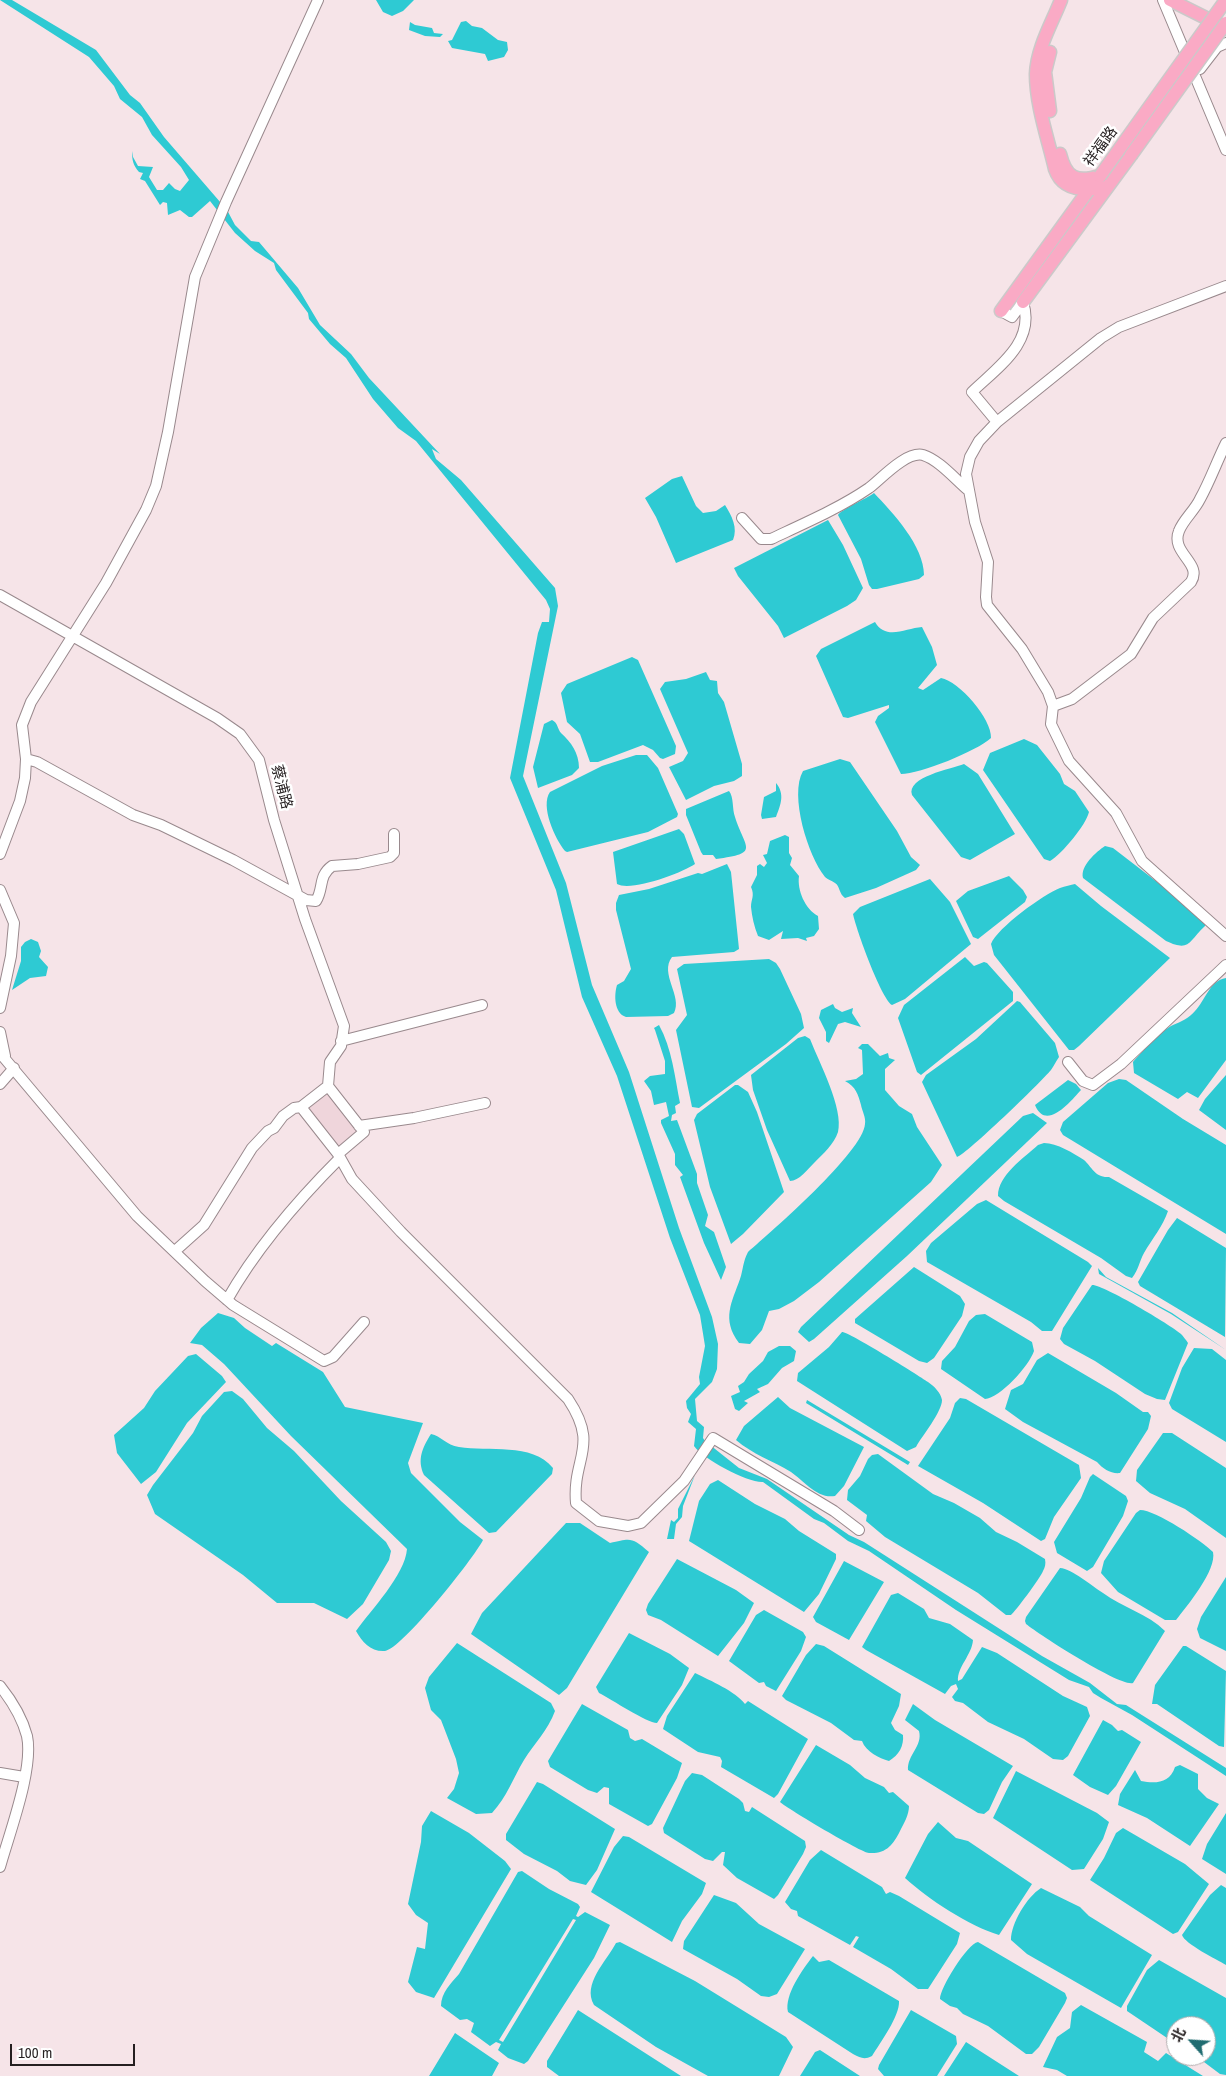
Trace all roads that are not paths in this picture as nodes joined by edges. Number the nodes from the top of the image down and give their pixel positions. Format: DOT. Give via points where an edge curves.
graph roads {
  1 [pos="318,0"];
  2 [pos="1061,0"];
  3 [pos="1069,0"];
  4 [pos="1162,0"];
  5 [pos="1170,0"];
  6 [pos="1226,0"];
  7 [pos="1226,23"];
  8 [pos="1226,28"];
  9 [pos="1226,43"];
  10 [pos="1194,78"];
  11 [pos="1226,150"];
  12 [pos="1100,176"];
  13 [pos="1107,187"];
  14 [pos="1088,190"];
  15 [pos="1226,286"];
  16 [pos="1023,302"];
  17 [pos="1001,311"];
  18 [pos="997,422"];
  19 [pos="1226,443"];
  20 [pos="968,490"];
  21 [pos="742,518"];
  22 [pos="0,595"];
  23 [pos="72,636"];
  24 [pos="1053,706"];
  25 [pos="26,759"];
  26 [pos="394,834"];
  27 [pos="0,854"];
  28 [pos="0,890"];
  29 [pos="297,894"];
  30 [pos="1226,936"];
  31 [pos="1226,965"];
  32 [pos="482,1005"];
  33 [pos="0,1008"];
  34 [pos="0,1032"];
  35 [pos="342,1041"];
  36 [pos="2,1055"];
  37 [pos="1068,1062"];
  38 [pos="14,1068"];
  39 [pos="0,1084"];
  40 [pos="328,1086"];
  41 [pos="486,1103"];
  42 [pos="302,1107"];
  43 [pos="359,1126"];
  44 [pos="339,1156"];
  45 [pos="175,1251"];
  46 [pos="228,1300"];
  47 [pos="364,1322"];
  48 [pos="860,1530"];
  49 [pos="0,1686"];
  50 [pos="0,1773"];
  51 [pos="24,1777"];
  52 [pos="0,1867"];
  1 -- 23 [label="street" via="195,277 156,486 106,583"];
  2 -- 14 [label="main road" via="1045,36 1036,72 1038,96 1058,178 1069,187"];
  3 -- 12 [label="main road" via="1053,38 1045,72 1047,98 1064,170 1072,177 1086,180"];
  4 -- 10 [label="street"];
  5 -- 8 [label="main road"];
  6 -- 12 [label="main road, 祥福路, bridge"];
  7 -- 13 [label="main road, 祥福路, bridge"];
  9 -- 10 [label="street" via="1217,47"];
  10 -- 11 [label="street"];
  12 -- 14 [label="main road, 祥福路"];
  13 -- 14 [label="main road"];
  13 -- 16 [label="main road, 祥福路"];
  14 -- 17 [label="main road, 祥福路"];
  15 -- 18 [label="street" via="1107,334"];
  16 -- 17 [label="street" via="1012,317"];
  16 -- 18 [label="street" via="1028,315 1025,333 1013,353 972,392"];
  18 -- 20 [label="street" via="979,441 970,457 966,474"];
  19 -- 24 [label="street" via="1200,499 1179,531 1181,550 1195,569 1191,582 1153,618 1131,654 1072,699"];
  20 -- 21 [label="street" via="931,460 914,455 844,504 771,540 761,539"];
  20 -- 24 [label="street" via="988,562 988,605 1022,650"];
  22 -- 23 [label="street, 蔡浦路"];
  23 -- 25 [label="street" via="31,702 22,725"];
  23 -- 29 [label="street, 蔡浦路" via="240,734 259,760"];
  24 -- 30 [label="street" via="1051,720 1060,744 1084,778 1116,812 1136,852"];
  25 -- 27 [label="street" via="20,801"];
  25 -- 29 [label="street" via="69,778 133,816 161,825"];
  26 -- 29 [label="street" via="394,854 390,857 332,866 321,878 316,901 306,900"];
  28 -- 33 [label="street" via="14,923"];
  29 -- 35 [label="street, 蔡浦路" via="344,1026"];
  31 -- 37 [label="street" via="1122,1064 1093,1085 1083,1081"];
  32 -- 35 [label="street"];
  34 -- 36 [label="street"];
  35 -- 40 [label="street" via="330,1062"];
  36 -- 38 [label="street"];
  38 -- 39 [label="street"];
  38 -- 45 [label="street" via="137,1216"];
  40 -- 42 [label="street"];
  40 -- 43 [label="street"];
  41 -- 43 [label="street"];
  42 -- 44 [label="street"];
  42 -- 45 [label="street" via="294,1108 283,1116 252,1148 204,1225"];
  43 -- 44 [label="street" via="364,1132"];
  44 -- 46 [label="street" via="270,1236 244,1270"];
  44 -- 48 [label="street" via="352,1179 401,1232 568,1399 580,1417 585,1438 576,1503 589,1515 613,1524 628,1526 641,1523 684,1481 713,1438"];
  45 -- 46 [label="street"];
  46 -- 47 [label="street" via="324,1361 333,1357"];
  49 -- 51 [label="street" via="21,1718 27,1737"];
  50 -- 51 [label="street"];
  51 -- 52 [label="street"];
}
